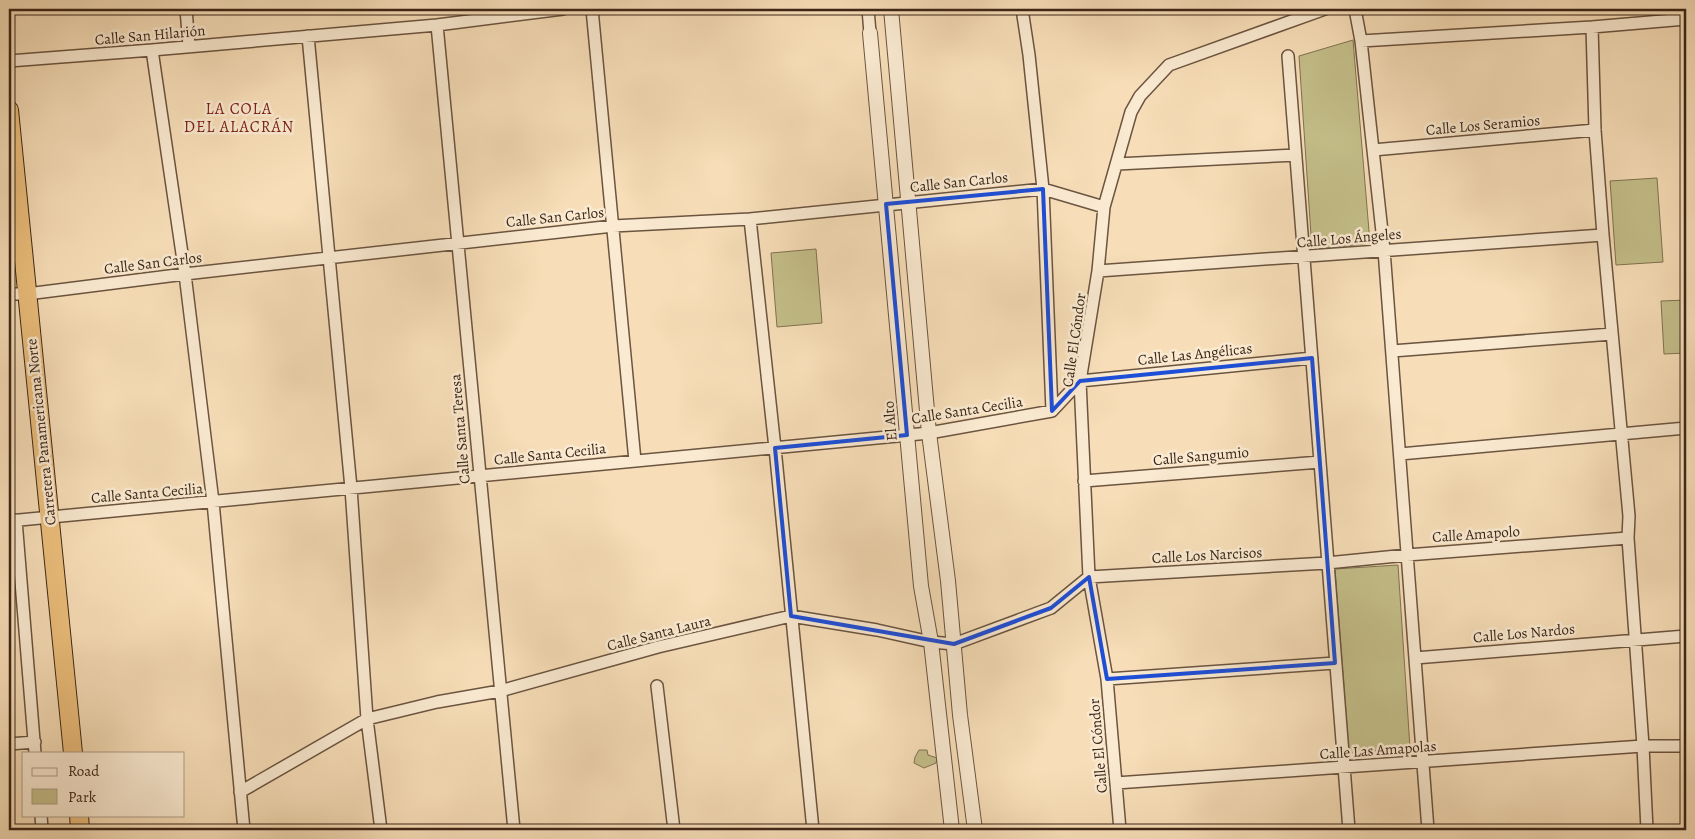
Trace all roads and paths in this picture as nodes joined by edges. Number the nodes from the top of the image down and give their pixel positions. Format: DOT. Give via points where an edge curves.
graph roads {
  1 [pos="186,9"];
  2 [pos="563,9"];
  3 [pos="592,9"];
  4 [pos="868,9"];
  5 [pos="891,9"];
  6 [pos="1022,9"];
  7 [pos="1325,9"];
  8 [pos="1355,9"];
  9 [pos="522,11"];
  10 [pos="1686,19"];
  11 [pos="437,25"];
  12 [pos="1592,27"];
  13 [pos="870,33"];
  14 [pos="308,36"];
  15 [pos="1361,41"];
  16 [pos="189,46"];
  17 [pos="152,50"];
  18 [pos="1288,56"];
  19 [pos="9,61"];
  20 [pos="9,110"];
  21 [pos="1595,130"];
  22 [pos="1374,150"];
  23 [pos="1296,155"];
  24 [pos="1117,164"];
  25 [pos="1043,189"];
  26 [pos="908,202"];
  27 [pos="886,204"];
  28 [pos="1104,207"];
  29 [pos="750,219"];
  30 [pos="613,226"];
  31 [pos="1603,234"];
  32 [pos="457,243"];
  33 [pos="1384,250"];
  34 [pos="1304,257"];
  35 [pos="329,258"];
  36 [pos="1098,271"];
  37 [pos="184,274"];
  38 [pos="9,294"];
  39 [pos="27,294"];
  40 [pos="1612,334"];
  41 [pos="1392,351"];
  42 [pos="1312,358"];
  43 [pos="1080,381"];
  44 [pos="1052,411"];
  45 [pos="1686,428"];
  46 [pos="929,433"];
  47 [pos="1621,434"];
  48 [pos="908,435"];
  49 [pos="775,448"];
  50 [pos="1400,454"];
  51 [pos="635,461"];
  52 [pos="1320,462"];
  53 [pos="480,476"];
  54 [pos="1084,481"];
  55 [pos="351,488"];
  56 [pos="213,502"];
  57 [pos="49,517"];
  58 [pos="12,521"];
  59 [pos="1628,538"];
  60 [pos="1407,555"];
  61 [pos="1327,563"];
  62 [pos="1089,577"];
  63 [pos="791,616"];
  64 [pos="1686,636"];
  65 [pos="1635,639"];
  66 [pos="931,642"];
  67 [pos="954,644"];
  68 [pos="1415,658"];
  69 [pos="1335,663"];
  70 [pos="1107,679"];
  71 [pos="657,686"];
  72 [pos="500,691"];
  73 [pos="367,719"];
  74 [pos="9,744"];
  75 [pos="1643,746"];
  76 [pos="1686,746"];
  77 [pos="35,747"];
  78 [pos="73,752"];
  79 [pos="1423,762"];
  80 [pos="1344,767"];
  81 [pos="1116,783"];
  82 [pos="240,792"];
  83 [pos="41,816"];
  84 [pos="79,816"];
  85 [pos="42,830"];
  86 [pos="80,830"];
  87 [pos="244,830"];
  88 [pos="381,830"];
  89 [pos="514,830"];
  90 [pos="674,830"];
  91 [pos="813,830"];
  92 [pos="952,830"];
  93 [pos="975,830"];
  94 [pos="1120,830"];
  95 [pos="1349,830"];
  96 [pos="1428,830"];
  97 [pos="1647,830"];
  1 -- 16 [label="street"];
  2 -- 9 [label="street, Calle San Hilarión"];
  3 -- 30 [label="street"];
  4 -- 13 [label="street, El Alto"];
  5 -- 26 [label="street"];
  6 -- 25 [label="street"];
  7 -- 24 [label="street, Calle El Cóndor" via="1169,65 1140,96 1131,112"];
  8 -- 15 [label="street"];
  9 -- 11 [label="street, Calle San Hilarión"];
  10 -- 12 [label="street"];
  11 -- 14 [label="street, Calle San Hilarión"];
  11 -- 32 [label="street, Calle Santa Teresa"];
  12 -- 15 [label="street"];
  12 -- 21 [label="street"];
  13 -- 27 [label="street, El Alto"];
  14 -- 16 [label="street, Calle San Hilarión"];
  14 -- 35 [label="street"];
  15 -- 22 [label="street"];
  16 -- 17 [label="street, Calle San Hilarión"];
  17 -- 19 [label="street, Calle San Hilarión"];
  17 -- 37 [label="street"];
  18 -- 23 [label="street"];
  20 -- 39 [label="highway, Carretera Panamericana Norte"];
  21 -- 22 [label="street, Calle Los Seramios"];
  21 -- 31 [label="street"];
  22 -- 33 [label="street"];
  23 -- 24 [label="street"];
  23 -- 34 [label="street"];
  24 -- 28 [label="street, Calle El Cóndor"];
  25 -- 26 [label="street, Calle San Carlos"];
  25 -- 28 [label="street, Calle San Carlos"];
  25 -- 44 [label="street"];
  26 -- 27 [label="street, Calle San Carlos"];
  26 -- 46 [label="street"];
  27 -- 29 [label="street, Calle San Carlos"];
  27 -- 48 [label="street, El Alto"];
  28 -- 36 [label="street, Calle El Cóndor"];
  29 -- 30 [label="street, Calle San Carlos"];
  29 -- 49 [label="street"];
  30 -- 32 [label="street, Calle San Carlos"];
  30 -- 51 [label="street"];
  31 -- 33 [label="street, Calle Los Ángeles"];
  31 -- 40 [label="street"];
  32 -- 35 [label="street, Calle San Carlos"];
  32 -- 53 [label="street, Calle Santa Teresa"];
  33 -- 34 [label="street, Calle Los Ángeles"];
  33 -- 41 [label="street"];
  34 -- 36 [label="street, Calle Los Ángeles"];
  34 -- 42 [label="street"];
  35 -- 37 [label="street, Calle San Carlos"];
  35 -- 55 [label="street"];
  36 -- 43 [label="street, Calle El Cóndor"];
  37 -- 39 [label="street, Calle San Carlos"];
  37 -- 56 [label="street"];
  38 -- 39 [label="street, Calle San Carlos"];
  39 -- 57 [label="highway, Carretera Panamericana Norte"];
  40 -- 41 [label="street"];
  40 -- 47 [label="street"];
  41 -- 50 [label="street"];
  42 -- 43 [label="street, Calle Las Angélicas"];
  42 -- 52 [label="street"];
  43 -- 44 [label="street"];
  43 -- 54 [label="street, Calle El Cóndor"];
  44 -- 46 [label="street, Calle Santa Cecilia"];
  45 -- 47 [label="street"];
  46 -- 48 [label="street, Calle Santa Cecilia"];
  46 -- 67 [label="street"];
  47 -- 50 [label="street"];
  47 -- 59 [label="street"];
  48 -- 49 [label="street, Calle Santa Cecilia"];
  48 -- 66 [label="street, El Alto" via="921,586"];
  49 -- 51 [label="street, Calle Santa Cecilia"];
  49 -- 63 [label="street"];
  50 -- 60 [label="street"];
  51 -- 53 [label="street, Calle Santa Cecilia"];
  52 -- 54 [label="street, Calle Sangumio"];
  52 -- 61 [label="street"];
  53 -- 55 [label="street, Calle Santa Cecilia"];
  53 -- 72 [label="street, Calle Santa Teresa"];
  54 -- 62 [label="street, Calle El Cóndor"];
  55 -- 56 [label="street, Calle Santa Cecilia"];
  55 -- 73 [label="street"];
  56 -- 57 [label="street, Calle Santa Cecilia"];
  56 -- 82 [label="street"];
  57 -- 58 [label="street, Calle Santa Cecilia"];
  57 -- 78 [label="highway, Carretera Panamericana Norte"];
  58 -- 77 [label="street"];
  59 -- 60 [label="street, Calle Amapolo"];
  59 -- 65 [label="street"];
  60 -- 61 [label="street, Calle Amapolo"];
  60 -- 68 [label="street"];
  61 -- 62 [label="street, Calle Los Narcisos"];
  61 -- 69 [label="street"];
  62 -- 67 [label="street, Calle Santa Laura" via="1052,608"];
  62 -- 70 [label="street, Calle El Cóndor"];
  63 -- 66 [label="street, Calle Santa Laura"];
  63 -- 72 [label="street, Calle Santa Laura" via="658,647"];
  63 -- 91 [label="street"];
  64 -- 65 [label="street, Calle Los Nardos"];
  65 -- 68 [label="street, Calle Los Nardos"];
  65 -- 75 [label="street"];
  66 -- 67 [label="street, Calle Santa Laura"];
  66 -- 92 [label="street, El Alto"];
  67 -- 93 [label="street"];
  68 -- 79 [label="street"];
  69 -- 70 [label="street"];
  69 -- 80 [label="street"];
  70 -- 81 [label="street, Calle El Cóndor"];
  71 -- 90 [label="street"];
  72 -- 73 [label="street, Calle Santa Laura"];
  72 -- 89 [label="street, Calle Santa Teresa"];
  73 -- 82 [label="street, Calle Santa Laura"];
  73 -- 88 [label="street"];
  74 -- 77 [label="street"];
  75 -- 76 [label="street, Calle Las Amapolas"];
  75 -- 79 [label="street, Calle Las Amapolas"];
  75 -- 97 [label="street"];
  79 -- 80 [label="street, Calle Las Amapolas"];
  79 -- 96 [label="street"];
  80 -- 81 [label="street, Calle Las Amapolas"];
  80 -- 95 [label="street"];
  81 -- 94 [label="street, Calle El Cóndor"];
  82 -- 87 [label="street"];
  83 -- 85 [label="street"];
  84 -- 86 [label="highway"];
}
